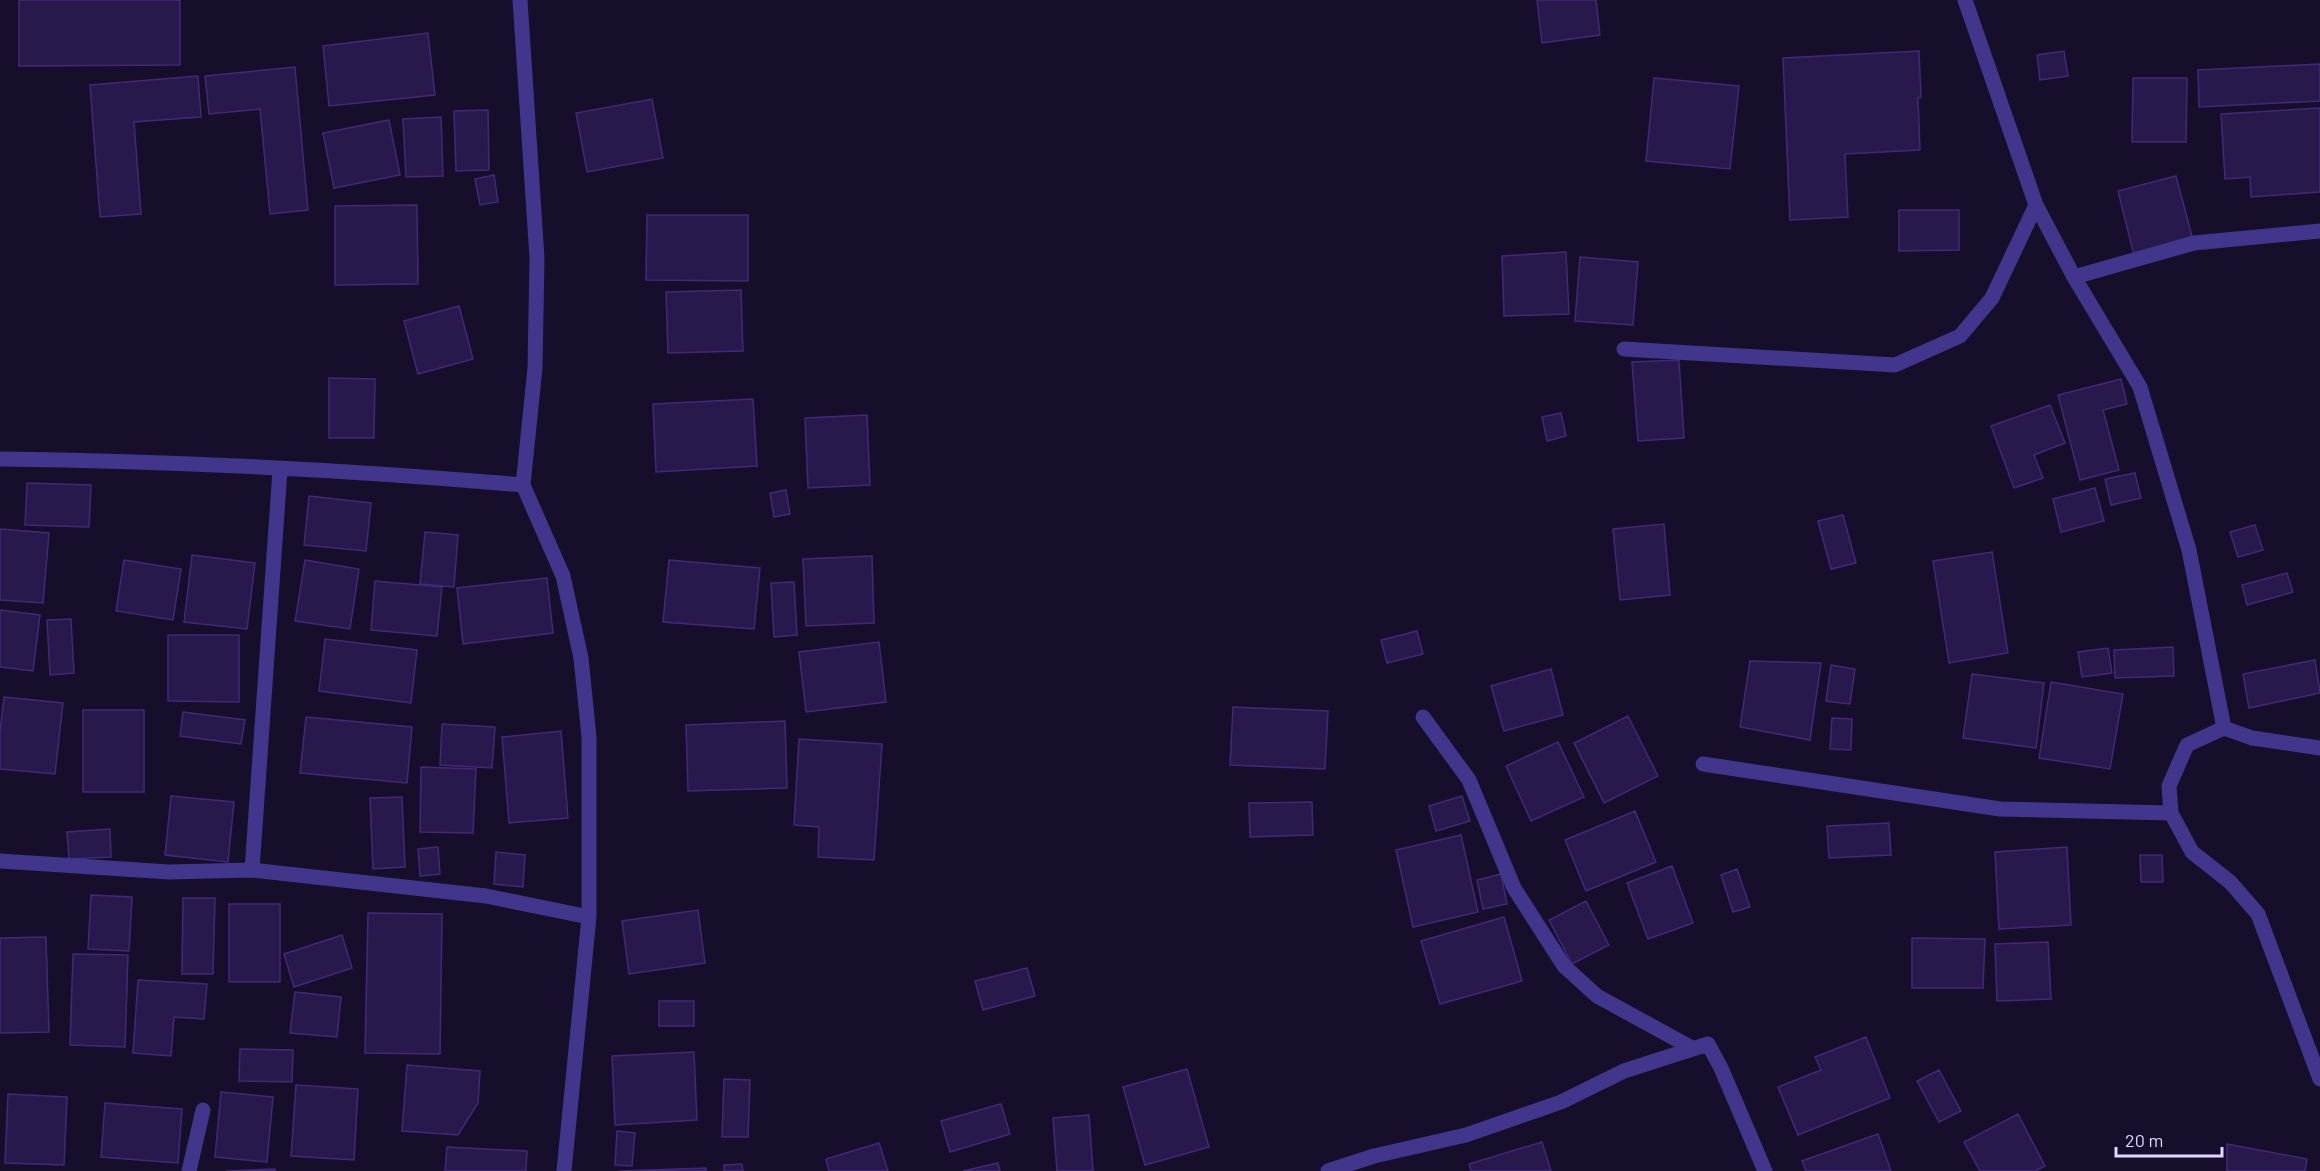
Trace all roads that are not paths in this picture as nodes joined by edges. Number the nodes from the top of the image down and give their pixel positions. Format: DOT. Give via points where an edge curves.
graph roads {
  1 [pos="520,0"];
  2 [pos="1965,0"];
  3 [pos="2036,205"];
  4 [pos="2320,231"];
  5 [pos="2074,277"];
  6 [pos="1624,349"];
  7 [pos="0,459"];
  8 [pos="280,470"];
  9 [pos="523,485"];
  10 [pos="1423,717"];
  11 [pos="2224,728"];
  12 [pos="2320,748"];
  13 [pos="1704,764"];
  14 [pos="2171,813"];
  15 [pos="0,861"];
  16 [pos="252,870"];
  17 [pos="589,917"];
  18 [pos="1692,1048"];
  19 [pos="2320,1079"];
  20 [pos="203,1110"];
  21 [pos="189,1171"];
  22 [pos="564,1171"];
  23 [pos="1328,1171"];
  24 [pos="1765,1171"];
  1 -- 9 [label="street" via="537,258 536,368"];
  2 -- 3 [label="street"];
  3 -- 5 [label="street"];
  3 -- 6 [label="street" via="1992,298 1960,336 1895,365"];
  4 -- 5 [label="street" via="2194,243"];
  5 -- 11 [label="street" via="2140,387 2189,549"];
  7 -- 8 [label="street" via="153,462"];
  8 -- 9 [label="street" via="395,474"];
  8 -- 16 [label="street"];
  9 -- 17 [label="street" via="563,576 581,658 589,737"];
  10 -- 18 [label="street" via="1469,780 1514,888 1564,966 1597,996"];
  11 -- 12 [label="street" via="2252,738"];
  11 -- 14 [label="street" via="2187,745 2169,786"];
  13 -- 14 [label="street" via="2000,809"];
  14 -- 19 [label="street" via="2192,852 2230,882 2258,914"];
  15 -- 16 [label="street" via="169,872"];
  16 -- 17 [label="street" via="486,896"];
  17 -- 22 [label="street"];
  18 -- 23 [label="street" via="1624,1071 1561,1102 1466,1135"];
  18 -- 24 [label="street" via="1708,1044"];
  20 -- 21 [label="street"];
}
